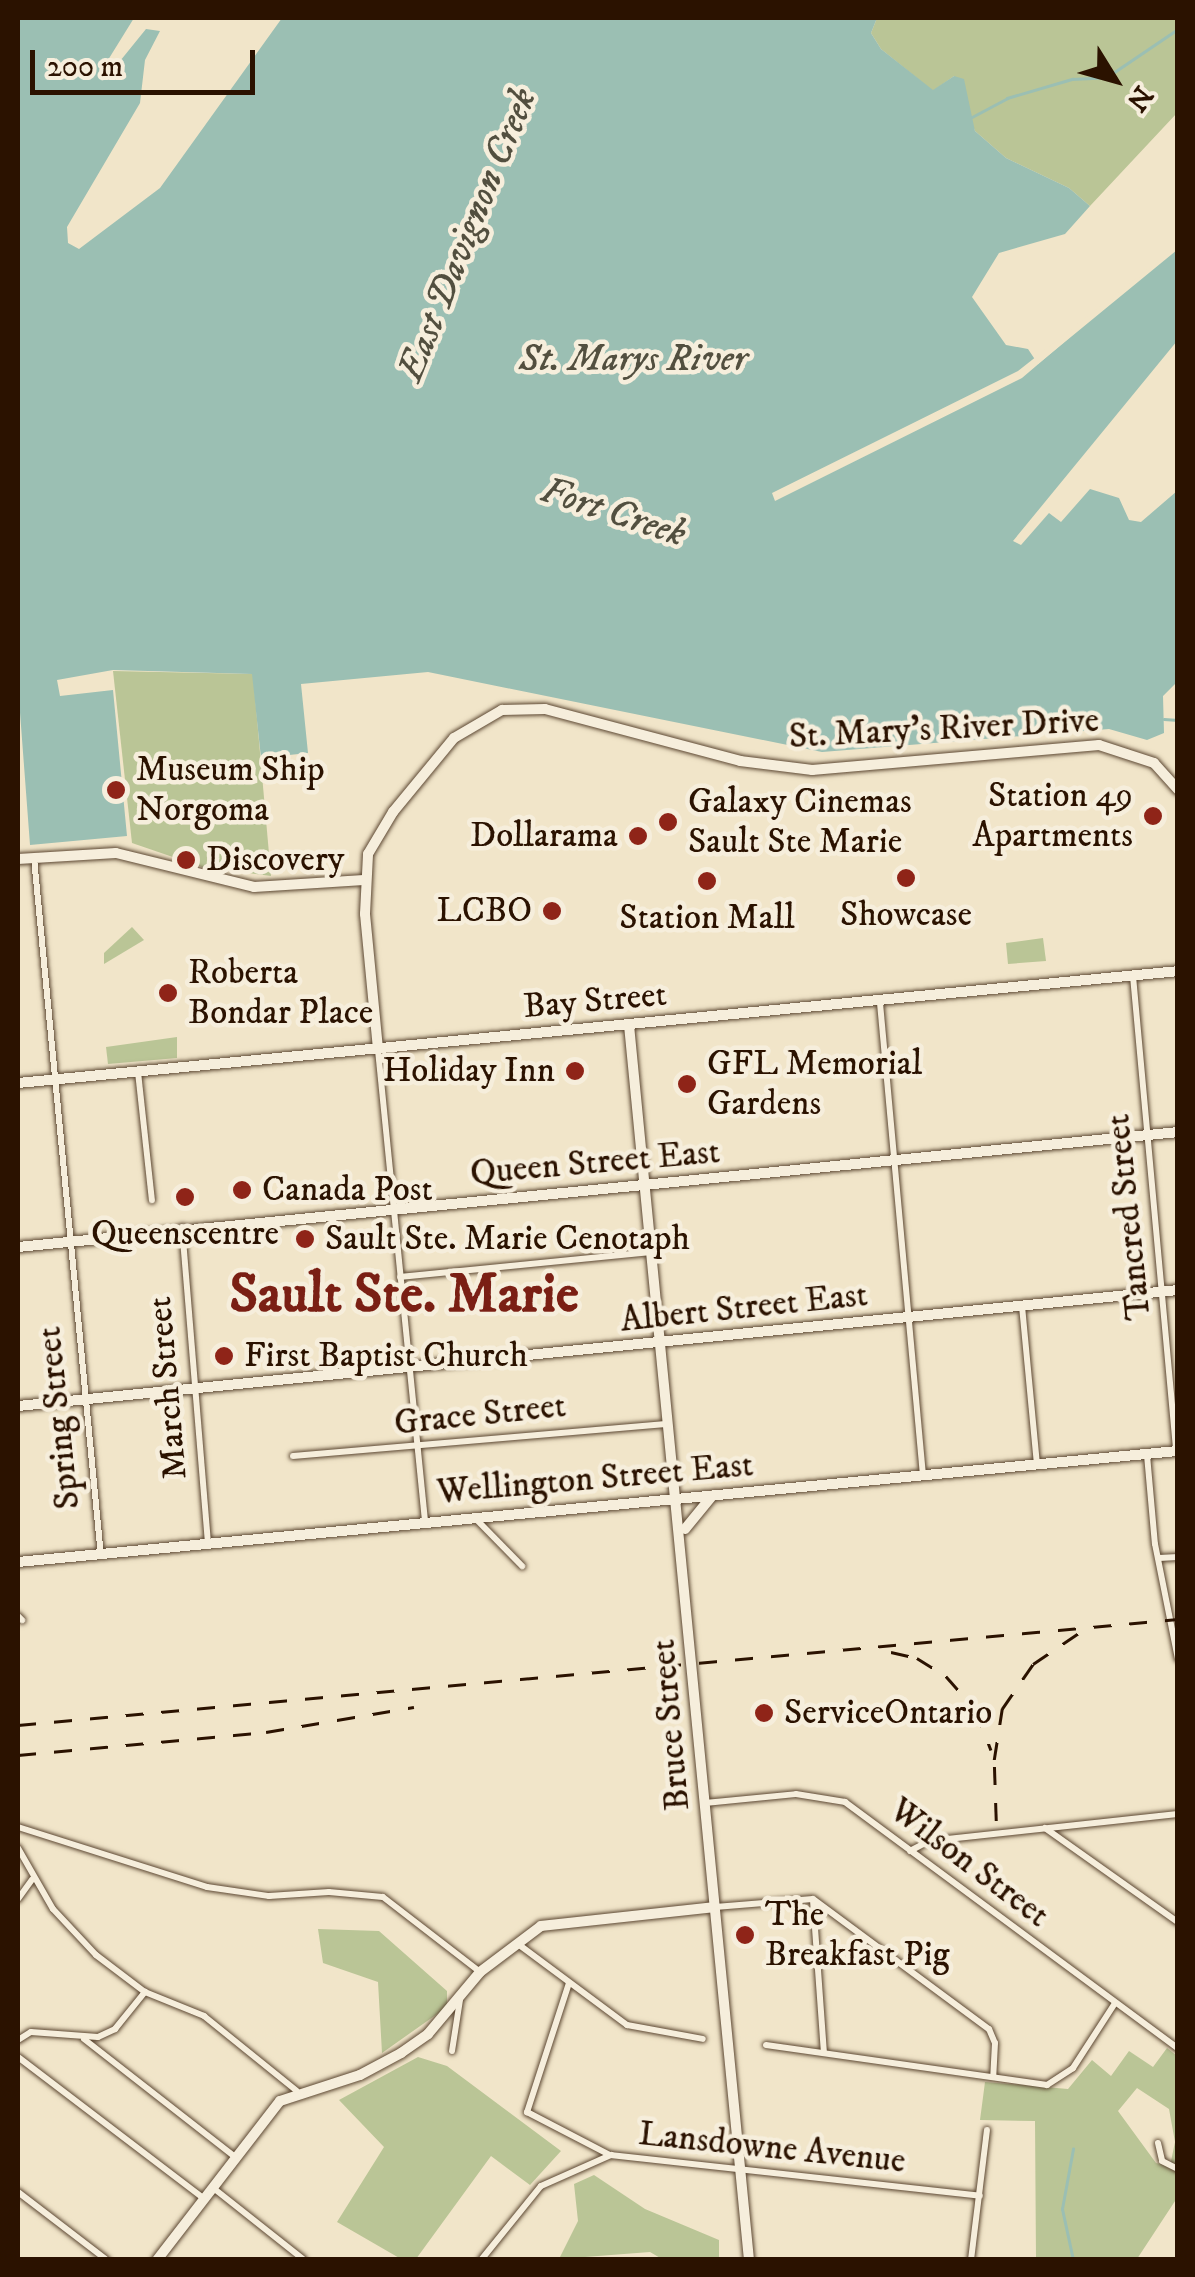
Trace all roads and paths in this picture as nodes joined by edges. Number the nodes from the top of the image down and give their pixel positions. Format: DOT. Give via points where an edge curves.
graph roads {
  1 [pos="1178,790"];
  2 [pos="34,857"];
  3 [pos="18,859"];
  4 [pos="364,880"];
  5 [pos="1178,971"];
  6 [pos="1133,976"];
  7 [pos="880,1003"];
  8 [pos="629,1025"];
  9 [pos="378,1049"];
  10 [pos="138,1072"];
  11 [pos="54,1080"];
  12 [pos="18,1083"];
  13 [pos="1178,1132"];
  14 [pos="1145,1136"];
  15 [pos="896,1160"];
  16 [pos="644,1187"];
  17 [pos="152,1200"];
  18 [pos="392,1209"];
  19 [pos="182,1226"];
  20 [pos="67,1242"];
  21 [pos="18,1247"];
  22 [pos="651,1252"];
  23 [pos="400,1277"];
  24 [pos="1178,1290"];
  25 [pos="1162,1292"];
  26 [pos="1022,1305"];
  27 [pos="910,1319"];
  28 [pos="661,1345"];
  29 [pos="408,1368"];
  30 [pos="190,1387"];
  31 [pos="82,1399"];
  32 [pos="18,1406"];
  33 [pos="670,1424"];
  34 [pos="417,1448"];
  35 [pos="1176,1452"];
  36 [pos="1147,1455"];
  37 [pos="294,1456"];
  38 [pos="1037,1464"];
  39 [pos="924,1476"];
  40 [pos="713,1496"];
  41 [pos="680,1498"];
  42 [pos="474,1516"];
  43 [pos="425,1523"];
  44 [pos="683,1534"];
  45 [pos="208,1545"];
  46 [pos="101,1556"];
  47 [pos="1178,1556"];
  48 [pos="1159,1558"];
  49 [pos="18,1562"];
  50 [pos="522,1566"];
  51 [pos="1178,1659"];
  52 [pos="705,1802"];
  53 [pos="1178,1814"];
  54 [pos="18,1826"];
  55 [pos="1045,1828"];
  56 [pos="18,1848"];
  57 [pos="910,1851"];
  58 [pos="32,1880"];
  59 [pos="18,1899"];
  60 [pos="813,1899"];
  61 [pos="715,1907"];
  62 [pos="1178,1922"];
  63 [pos="517,1943"];
  64 [pos="480,1972"];
  65 [pos="570,1983"];
  66 [pos="146,1992"];
  67 [pos="460,1994"];
  68 [pos="1115,2003"];
  69 [pos="84,2039"];
  70 [pos="703,2039"];
  71 [pos="18,2040"];
  72 [pos="766,2046"];
  73 [pos="1178,2048"];
  74 [pos="452,2052"];
  75 [pos="824,2053"];
  76 [pos="18,2056"];
  77 [pos="993,2076"];
  78 [pos="297,2091"];
  79 [pos="986,2130"];
  80 [pos="1158,2142"];
  81 [pos="611,2155"];
  82 [pos="234,2156"];
  83 [pos="740,2168"];
  84 [pos="1178,2168"];
  85 [pos="211,2186"];
  86 [pos="18,2192"];
  87 [pos="980,2196"];
  88 [pos="203,2198"];
  89 [pos="107,2260"];
  90 [pos="157,2260"];
  91 [pos="304,2260"];
  92 [pos="481,2260"];
  93 [pos="749,2260"];
  94 [pos="972,2260"];
  1 -- 4 [label="main road, St. Mary's River Drive" via="1154,763 1099,744 812,770 740,760 544,710 502,710 454,738 412,788 380,829"];
  2 -- 3 [label="main road"];
  2 -- 4 [label="main road" via="116,853 254,887"];
  2 -- 11 [label="street, Spring Street"];
  4 -- 9 [label="main road, St. Mary's River Drive"];
  5 -- 6 [label="main road, Bay Street"];
  6 -- 7 [label="main road, Bay Street"];
  6 -- 14 [label="street, Tancred Street"];
  7 -- 8 [label="main road, Bay Street"];
  7 -- 15 [label="street"];
  8 -- 9 [label="main road, Bay Street"];
  8 -- 16 [label="main road, Bruce Street"];
  9 -- 10 [label="main road, Bay Street"];
  9 -- 18 [label="street"];
  10 -- 11 [label="main road, Bay Street"];
  10 -- 17 [label="street"];
  11 -- 12 [label="main road, Bay Street"];
  11 -- 20 [label="street, Spring Street"];
  13 -- 14 [label="main road, Queen Street East"];
  14 -- 15 [label="main road, Queen Street East"];
  14 -- 25 [label="street, Tancred Street"];
  15 -- 16 [label="main road, Queen Street East"];
  15 -- 27 [label="street"];
  16 -- 18 [label="main road, Queen Street East"];
  16 -- 22 [label="main road, Bruce Street"];
  18 -- 19 [label="main road, Queen Street East"];
  18 -- 23 [label="street"];
  19 -- 20 [label="main road, Queen Street East"];
  19 -- 30 [label="street, March Street"];
  20 -- 21 [label="main road, Queen Street East"];
  20 -- 31 [label="street, Spring Street"];
  22 -- 23 [label="street"];
  22 -- 28 [label="main road, Bruce Street"];
  23 -- 29 [label="street"];
  24 -- 25 [label="main road, Albert Street East"];
  25 -- 26 [label="main road, Albert Street East"];
  25 -- 35 [label="street, Tancred Street"];
  26 -- 27 [label="main road, Albert Street East"];
  26 -- 38 [label="street"];
  27 -- 28 [label="main road, Albert Street East"];
  27 -- 39 [label="street"];
  28 -- 29 [label="main road, Albert Street East"];
  28 -- 33 [label="main road, Bruce Street"];
  29 -- 30 [label="main road, Albert Street East"];
  29 -- 34 [label="street"];
  30 -- 31 [label="main road, Albert Street East"];
  30 -- 45 [label="street, March Street"];
  31 -- 32 [label="main road, Albert Street East"];
  31 -- 46 [label="street, Spring Street"];
  33 -- 34 [label="street, Grace Street"];
  33 -- 41 [label="main road, Bruce Street"];
  34 -- 37 [label="street, Grace Street"];
  34 -- 43 [label="street"];
  35 -- 36 [label="main road, Wellington Street East"];
  36 -- 38 [label="main road, Wellington Street East"];
  36 -- 48 [label="street"];
  38 -- 39 [label="main road, Wellington Street East"];
  39 -- 40 [label="main road, Wellington Street East"];
  40 -- 41 [label="main road, Wellington Street East"];
  40 -- 44 [label="main road" via="696,1509"];
  41 -- 42 [label="main road, Wellington Street East"];
  41 -- 44 [label="main road, Bruce Street"];
  42 -- 43 [label="main road, Wellington Street East"];
  42 -- 50 [label="street"];
  43 -- 45 [label="main road, Wellington Street East"];
  44 -- 52 [label="main road, Bruce Street"];
  45 -- 46 [label="main road, Wellington Street East"];
  46 -- 49 [label="main road, Wellington Street East"];
  47 -- 48 [label="street"];
  48 -- 51 [label="street"];
  52 -- 57 [label="street, Wilson Street" via="829,1796"];
  52 -- 61 [label="main road, Bruce Street"];
  53 -- 55 [label="street"];
  54 -- 64 [label="street" via="206,1887 269,1896 383,1897"];
  55 -- 57 [label="street" via="929,1842"];
  55 -- 62 [label="street"];
  56 -- 58 [label="street"];
  57 -- 68 [label="street, Wilson Street"];
  58 -- 59 [label="street"];
  58 -- 66 [label="street" via="96,1955"];
  60 -- 61 [label="street"];
  60 -- 75 [label="street"];
  60 -- 77 [label="street" via="988,2029 995,2043"];
  61 -- 63 [label="main road" via="561,1922"];
  61 -- 83 [label="main road, Bruce Street"];
  63 -- 64 [label="main road"];
  63 -- 65 [label="street"];
  64 -- 67 [label="main road"];
  65 -- 70 [label="street" via="639,2030"];
  65 -- 81 [label="street" via="527,2112"];
  66 -- 69 [label="street" via="115,2029"];
  66 -- 78 [label="street" via="204,2016"];
  67 -- 74 [label="street"];
  67 -- 78 [label="main road" via="428,2034 401,2053 360,2075"];
  68 -- 73 [label="street, Wilson Street"];
  68 -- 77 [label="street" via="1061,2080 1047,2085"];
  69 -- 71 [label="street" via="32,2032"];
  69 -- 82 [label="street"];
  72 -- 75 [label="street"];
  75 -- 77 [label="street"];
  76 -- 88 [label="street"];
  78 -- 82 [label="main road" via="280,2101"];
  79 -- 87 [label="street"];
  80 -- 84 [label="street" via="1162,2161"];
  81 -- 83 [label="street, Lansdowne Avenue"];
  81 -- 92 [label="street, Lansdowne Avenue" via="540,2186"];
  82 -- 85 [label="main road"];
  83 -- 87 [label="street, Lansdowne Avenue"];
  83 -- 93 [label="main road, Bruce Street"];
  85 -- 88 [label="main road"];
  85 -- 91 [label="street"];
  86 -- 89 [label="street"];
  87 -- 94 [label="street"];
  88 -- 90 [label="main road"];
}
